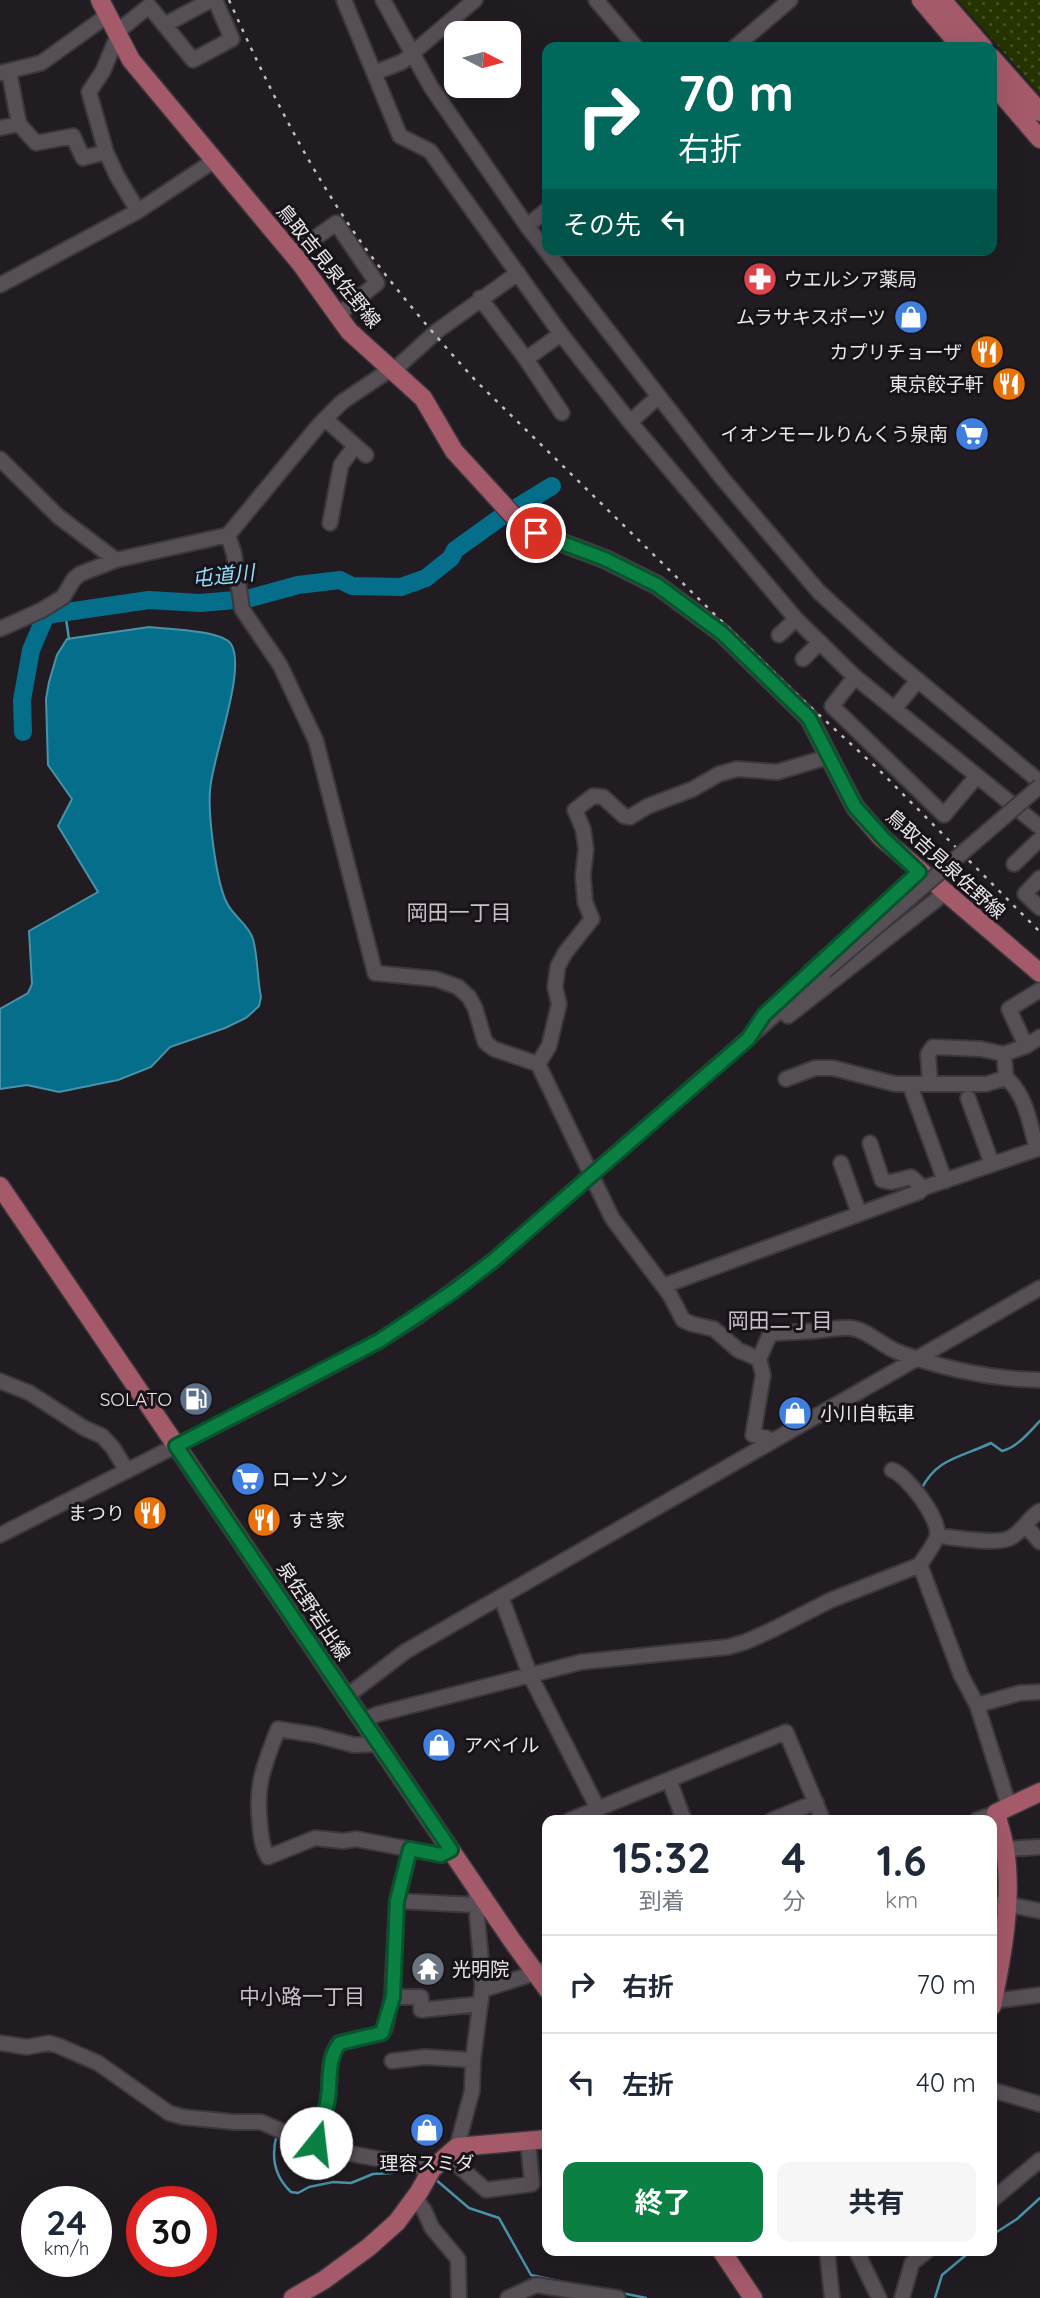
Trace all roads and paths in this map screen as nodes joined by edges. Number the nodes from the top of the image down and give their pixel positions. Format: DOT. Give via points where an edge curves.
graph roads {
  1 [pos="213,0"];
  2 [pos="344,0"];
  3 [pos="383,0"];
  4 [pos="475,0"];
  5 [pos="596,0"];
  6 [pos="790,0"];
  7 [pos="921,0"];
  8 [pos="942,0"];
  9 [pos="104,8"];
  10 [pos="164,25"];
  11 [pos="117,33"];
  12 [pos="632,42"];
  13 [pos="741,42"];
  14 [pos="957,42"];
  15 [pos="979,42"];
  16 [pos="411,55"];
  17 [pos="997,64"];
  18 [pos="5,72"];
  19 [pos="374,73"];
  20 [pos="997,89"];
  21 [pos="1040,112"];
  22 [pos="19,124"];
  23 [pos="0,128"];
  24 [pos="1040,139"];
  25 [pos="106,152"];
  26 [pos="215,160"];
  27 [pos="138,211"];
  28 [pos="542,214"];
  29 [pos="527,226"];
  30 [pos="542,246"];
  31 [pos="293,254"];
  32 [pos="550,256"];
  33 [pos="517,273"];
  34 [pos="0,285"];
  35 [pos="480,298"];
  36 [pos="338,315"];
  37 [pos="561,334"];
  38 [pos="526,359"];
  39 [pos="392,370"];
  40 [pos="658,397"];
  41 [pos="562,412"];
  42 [pos="325,419"];
  43 [pos="630,422"];
  44 [pos="0,459"];
  45 [pos="330,523"];
  46 [pos="228,535"];
  47 [pos="116,560"];
  48 [pos="0,618"];
  49 [pos="796,619"];
  50 [pos="18,621"];
  51 [pos="0,629"];
  52 [pos="779,635"];
  53 [pos="820,642"];
  54 [pos="803,659"];
  55 [pos="855,677"];
  56 [pos="918,680"];
  57 [pos="895,708"];
  58 [pos="828,757"];
  59 [pos="977,776"];
  60 [pos="1040,784"];
  61 [pos="1040,827"];
  62 [pos="1040,839"];
  63 [pos="1014,864"];
  64 [pos="919,872"];
  65 [pos="1040,878"];
  66 [pos="945,893"];
  67 [pos="1040,908"];
  68 [pos="1040,973"];
  69 [pos="1040,990"];
  70 [pos="1040,1037"];
  71 [pos="748,1039"];
  72 [pos="1026,1046"];
  73 [pos="1004,1054"];
  74 [pos="538,1064"];
  75 [pos="1006,1078"];
  76 [pos="786,1079"];
  77 [pos="930,1083"];
  78 [pos="912,1091"];
  79 [pos="968,1098"];
  80 [pos="1034,1116"];
  81 [pos="870,1143"];
  82 [pos="1038,1149"];
  83 [pos="841,1163"];
  84 [pos="992,1164"];
  85 [pos="590,1176"];
  86 [pos="945,1181"];
  87 [pos="0,1186"];
  88 [pos="923,1188"];
  89 [pos="859,1213"];
  90 [pos="663,1286"];
  91 [pos="1040,1288"];
  92 [pos="917,1357"];
  93 [pos="759,1359"];
  94 [pos="1040,1380"];
  95 [pos="0,1381"];
  96 [pos="769,1443"];
  97 [pos="176,1446"];
  98 [pos="892,1470"];
  99 [pos="127,1471"];
  100 [pos="1040,1511"];
  101 [pos="1026,1525"];
  102 [pos="2,1530"];
  103 [pos="937,1536"];
  104 [pos="1040,1542"];
  105 [pos="920,1565"];
  106 [pos="500,1597"];
  107 [pos="530,1675"];
  108 [pos="1040,1692"];
  109 [pos="347,1696"];
  110 [pos="977,1705"];
  111 [pos="363,1720"];
  112 [pos="379,1744"];
  113 [pos="669,1780"];
  114 [pos="1040,1792"];
  115 [pos="816,1802"];
  116 [pos="598,1809"];
  117 [pos="1002,1810"];
  118 [pos="583,1815"];
  119 [pos="682,1815"];
  120 [pos="784,1815"];
  121 [pos="821,1815"];
  122 [pos="990,1815"];
  123 [pos="1040,1847"];
  124 [pos="410,1849"];
  125 [pos="451,1850"];
  126 [pos="1005,1850"];
  127 [pos="475,1896"];
  128 [pos="397,1901"];
  129 [pos="999,1904"];
  130 [pos="1040,1911"];
  131 [pos="997,1937"];
  132 [pos="542,1971"];
  133 [pos="1040,1995"];
  134 [pos="393,1997"];
  135 [pos="481,1997"];
  136 [pos="997,2003"];
  137 [pos="0,2043"];
  138 [pos="473,2060"];
  139 [pos="392,2061"];
  140 [pos="997,2091"];
  141 [pos="1040,2104"];
  142 [pos="542,2140"];
  143 [pos="528,2141"];
  144 [pos="316,2143"];
  145 [pos="452,2152"];
  146 [pos="1040,2160"];
  147 [pos="432,2169"];
  148 [pos="997,2195"];
  149 [pos="415,2198"];
  150 [pos="726,2256"];
  151 [pos="828,2256"];
  152 [pos="859,2256"];
  153 [pos="920,2256"];
  154 [pos="293,2298"];
  155 [pos="459,2298"];
  156 [pos="508,2298"];
  157 [pos="618,2298"];
  158 [pos="753,2298"];
  159 [pos="832,2298"];
  160 [pos="879,2298"];
  161 [pos="902,2298"];
  1 -- 10 [label="street"];
  1 -- 10 [label="street" via="232,39 193,61"];
  2 -- 19 [label="street"];
  3 -- 16 [label="street"];
  4 -- 16 [label="street"];
  5 -- 12 [label="street"];
  6 -- 13 [label="street"];
  7 -- 14 [label="main road"];
  8 -- 15 [label="main road"];
  9 -- 11 [label="main road, 鳥取吉見泉佐野線"];
  9 -- 18 [label="street" via="41,63"];
  10 -- 11 [label="street" via="149,6"];
  11 -- 25 [label="street" via="103,71 89,92"];
  11 -- 26 [label="main road, 鳥取吉見泉佐野線" via="131,60"];
  16 -- 19 [label="street"];
  16 -- 29 [label="street"];
  17 -- 21 [label="main road"];
  18 -- 22 [label="street"];
  19 -- 33 [label="street" via="400,136 430,151"];
  20 -- 24 [label="main road"];
  22 -- 23 [label="street"];
  22 -- 25 [label="street" via="36,143 73,136 83,158"];
  25 -- 27 [label="street"];
  26 -- 27 [label="street"];
  26 -- 31 [label="main road, 鳥取吉見泉佐野線"];
  27 -- 34 [label="street"];
  28 -- 29 [label="street"];
  29 -- 30 [label="street"];
  31 -- 36 [label="main road, 鳥取吉見泉佐野線"];
  31 -- 36 [label="street" via="336,223 377,283"];
  32 -- 40 [label="street"];
  33 -- 35 [label="street"];
  33 -- 37 [label="street"];
  35 -- 38 [label="street"];
  35 -- 39 [label="street"];
  36 -- 39 [label="main road, 鳥取吉見泉佐野線"];
  37 -- 38 [label="street"];
  37 -- 43 [label="street"];
  38 -- 41 [label="street"];
  39 -- 42 [label="street" via="342,402"];
  39 -- 58 [label="main road, 鳥取吉見泉佐野線" via="423,398 454,451 519,523 657,585 722,633 809,718"];
  40 -- 43 [label="street"];
  40 -- 56 [label="street" via="819,593"];
  42 -- 45 [label="street" via="360,451 341,465"];
  42 -- 46 [label="street"];
  43 -- 49 [label="street"];
  44 -- 47 [label="street" via="59,517"];
  46 -- 47 [label="street"];
  46 -- 74 [label="street" via="242,609 280,665 316,741 375,973 436,979 458,988 475,1008 485,1042"];
  47 -- 50 [label="street" via="80,574 64,597"];
  48 -- 50 [label="street"];
  49 -- 52 [label="street"];
  49 -- 53 [label="street"];
  50 -- 51 [label="street"];
  53 -- 54 [label="street"];
  53 -- 55 [label="street"];
  55 -- 57 [label="street"];
  55 -- 59 [label="street" via="832,706 944,815"];
  56 -- 57 [label="street"];
  56 -- 60 [label="street"];
  57 -- 59 [label="street"];
  58 -- 64 [label="main road, 鳥取吉見泉佐野線" via="855,807"];
  58 -- 74 [label="street" via="777,772 737,769 719,774 630,817 603,797 593,796 575,810 583,829 585,902 592,919 558,966 555,987 559,1004 549,1046"];
  59 -- 61 [label="street"];
  60 -- 71 [label="street, bridge"];
  62 -- 63 [label="street"];
  64 -- 66 [label="main road, 鳥取吉見泉佐野線"];
  64 -- 71 [label="street" via="764,1015"];
  65 -- 67 [label="street" via="1025,894"];
  66 -- 68 [label="main road, 鳥取吉見泉佐野線"];
  66 -- 71 [label="street" via="771,1029"];
  69 -- 72 [label="street" via="1009,1009"];
  70 -- 72 [label="street"];
  71 -- 85 [label="street"];
  72 -- 73 [label="street"];
  73 -- 75 [label="street"];
  73 -- 77 [label="street" via="933,1047 928,1054"];
  74 -- 85 [label="street"];
  75 -- 77 [label="street" via="986,1084"];
  75 -- 80 [label="street"];
  76 -- 77 [label="street" via="816,1068 833,1068 895,1084"];
  78 -- 86 [label="street"];
  79 -- 84 [label="street"];
  80 -- 82 [label="street"];
  81 -- 88 [label="street" via="882,1180 911,1177"];
  82 -- 84 [label="street"];
  83 -- 89 [label="street"];
  84 -- 86 [label="street"];
  85 -- 90 [label="street" via="612,1219"];
  85 -- 97 [label="street" via="494,1260 417,1317 358,1353"];
  86 -- 88 [label="street"];
  87 -- 97 [label="main road, 泉佐野岩出線"];
  88 -- 89 [label="street"];
  89 -- 90 [label="street"];
  90 -- 93 [label="street" via="683,1320 714,1329 738,1350"];
  91 -- 92 [label="street"];
  92 -- 93 [label="street" via="883,1345 864,1332 836,1328 770,1334"];
  92 -- 94 [label="street" via="971,1374"];
  92 -- 96 [label="street"];
  93 -- 96 [label="street" via="763,1375 753,1435"];
  95 -- 99 [label="street" via="30,1393 102,1436"];
  96 -- 106 [label="street"];
  97 -- 99 [label="street"];
  97 -- 109 [label="main road, 泉佐野岩出線"];
  98 -- 103 [label="street" via="914,1488"];
  99 -- 102 [label="street"];
  100 -- 101 [label="street"];
  101 -- 103 [label="street" via="1002,1541"];
  101 -- 104 [label="street"];
  103 -- 105 [label="street"];
  105 -- 107 [label="street" via="728,1647 581,1662"];
  105 -- 110 [label="street" via="961,1675"];
  106 -- 107 [label="street"];
  106 -- 109 [label="street" via="406,1651"];
  107 -- 111 [label="street"];
  107 -- 116 [label="street"];
  108 -- 110 [label="street"];
  109 -- 111 [label="main road, 泉佐野岩出線"];
  110 -- 117 [label="street"];
  111 -- 112 [label="main road, 泉佐野岩出線"];
  112 -- 124 [label="street" via="354,1745 278,1728 257,1795 263,1849 268,1857 315,1838 356,1839"];
  112 -- 125 [label="main road, 泉佐野岩出線"];
  113 -- 115 [label="street" via="786,1732"];
  113 -- 116 [label="street"];
  113 -- 119 [label="street"];
  114 -- 117 [label="main road"];
  115 -- 120 [label="street"];
  115 -- 121 [label="street"];
  116 -- 118 [label="street"];
  117 -- 122 [label="street"];
  117 -- 126 [label="main road"];
  123 -- 126 [label="street"];
  124 -- 125 [label="street" via="441,1855"];
  124 -- 128 [label="street"];
  125 -- 127 [label="main road, 泉佐野岩出線"];
  126 -- 129 [label="main road"];
  127 -- 128 [label="street"];
  127 -- 132 [label="main road, 泉佐野岩出線"];
  127 -- 135 [label="street"];
  128 -- 134 [label="street"];
  129 -- 130 [label="street"];
  129 -- 131 [label="main road"];
  132 -- 135 [label="street"];
  133 -- 136 [label="street"];
  134 -- 135 [label="street" via="421,1997 421,2010"];
  134 -- 144 [label="street" via="382,2033 340,2043 335,2049"];
  135 -- 138 [label="street"];
  137 -- 144 [label="street" via="59,2046 98,2063 169,2113 261,2122"];
  138 -- 139 [label="street" via="425,2057"];
  138 -- 145 [label="street" via="472,2091"];
  140 -- 141 [label="street"];
  142 -- 143 [label="main road"];
  143 -- 145 [label="main road"];
  143 -- 145 [label="street" via="532,2184 486,2190"];
  144 -- 147 [label="street"];
  145 -- 147 [label="main road"];
  146 -- 148 [label="street"];
  147 -- 149 [label="main road"];
  149 -- 154 [label="main road" via="369,2247"];
  149 -- 155 [label="street" via="458,2259"];
  150 -- 158 [label="main road"];
  151 -- 159 [label="street"];
  152 -- 160 [label="street"];
  153 -- 161 [label="street" via="912,2263"];
  156 -- 157 [label="street" via="536,2285"];
}
